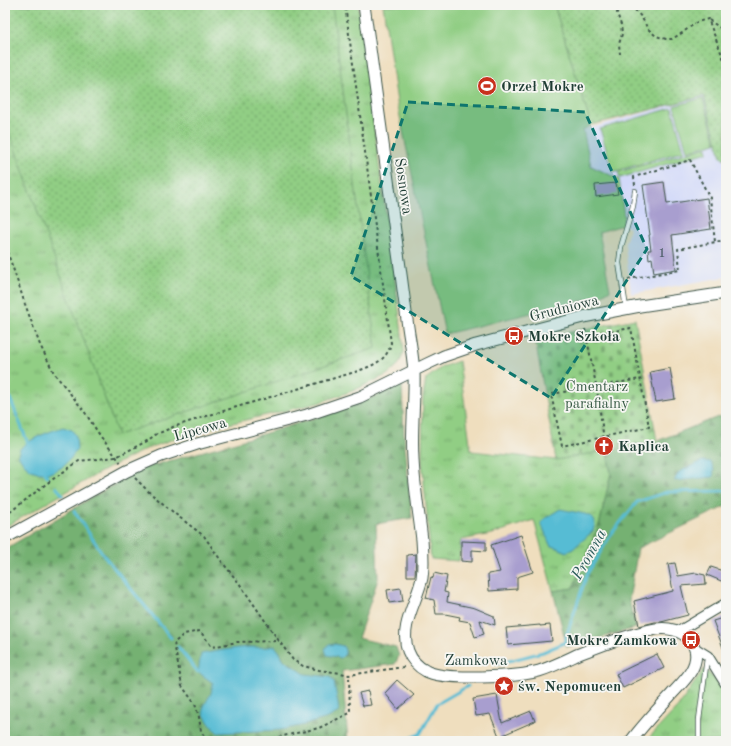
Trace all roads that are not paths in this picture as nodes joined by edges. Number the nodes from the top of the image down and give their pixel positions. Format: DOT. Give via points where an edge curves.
graph roads {
  1 [pos="364,5"];
  2 [pos="635,191"];
  3 [pos="726,293"];
  4 [pos="626,309"];
  5 [pos="414,370"];
  6 [pos="5,538"];
  7 [pos="726,603"];
  8 [pos="679,631"];
  9 [pos="695,648"];
  10 [pos="708,656"];
  11 [pos="726,685"];
  12 [pos="631,741"];
  13 [pos="699,741"];
  1 -- 5 [label="street, Sosnowa"];
  2 -- 4 [label="lane" via="619,263"];
  3 -- 4 [label="street, Grudniowa"];
  4 -- 5 [label="street, Grudniowa" via="583,317 476,345"];
  5 -- 6 [label="street, Lipcowa" via="360,397 320,411 161,456 127,471"];
  5 -- 8 [label="street, Zamkowa" via="413,459 424,560 418,594 405,637 407,649 417,665 437,675 457,677 527,674 626,637 657,629"];
  7 -- 8 [label="street"];
  8 -- 9 [label="street" via="691,640"];
  9 -- 10 [label="street"];
  9 -- 12 [label="street" via="696,657 690,672"];
  10 -- 11 [label="street"];
  10 -- 13 [label="lane" via="699,720"];
}
